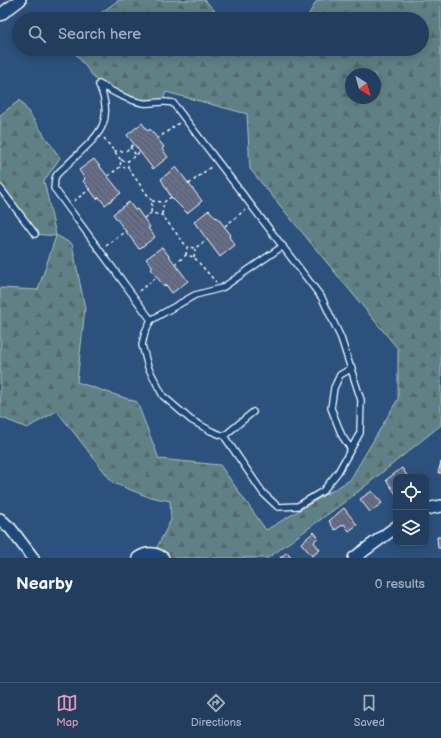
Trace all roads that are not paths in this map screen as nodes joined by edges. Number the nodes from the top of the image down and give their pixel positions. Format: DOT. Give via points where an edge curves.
graph roads {
  1 [pos="20,0"];
  2 [pos="0,15"];
  3 [pos="0,188"];
  4 [pos="35,234"];
  5 [pos="283,246"];
  6 [pos="151,320"];
  7 [pos="352,368"];
  8 [pos="253,412"];
  9 [pos="224,436"];
  10 [pos="352,449"];
  11 [pos="441,506"];
  12 [pos="429,508"];
  13 [pos="0,519"];
  14 [pos="393,529"];
  15 [pos="33,558"];
  16 [pos="138,558"];
  17 [pos="163,558"];
  18 [pos="354,558"];
  1 -- 2 [label="street"];
  3 -- 4 [label="lane"];
  5 -- 6 [label="lane" via="221,288 195,295"];
  5 -- 6 [label="lane" via="173,103 163,100 143,103 128,99 99,84 105,97 106,108 102,127 92,143 56,176 54,188"];
  5 -- 7 [label="lane" via="322,298"];
  6 -- 9 [label="lane" via="142,344 148,367 163,396 191,420"];
  7 -- 10 [label="lane" via="361,400 360,433"];
  7 -- 10 [label="lane" via="340,375 334,388 331,408 342,436"];
  8 -- 9 [label="lane"];
  9 -- 10 [label="lane" via="263,493 278,507 298,506 323,491"];
  11 -- 12 [label="street"];
  13 -- 15 [label="street"];
  14 -- 18 [label="street"];
  16 -- 17 [label="street" via="144,554 154,553"];
}
